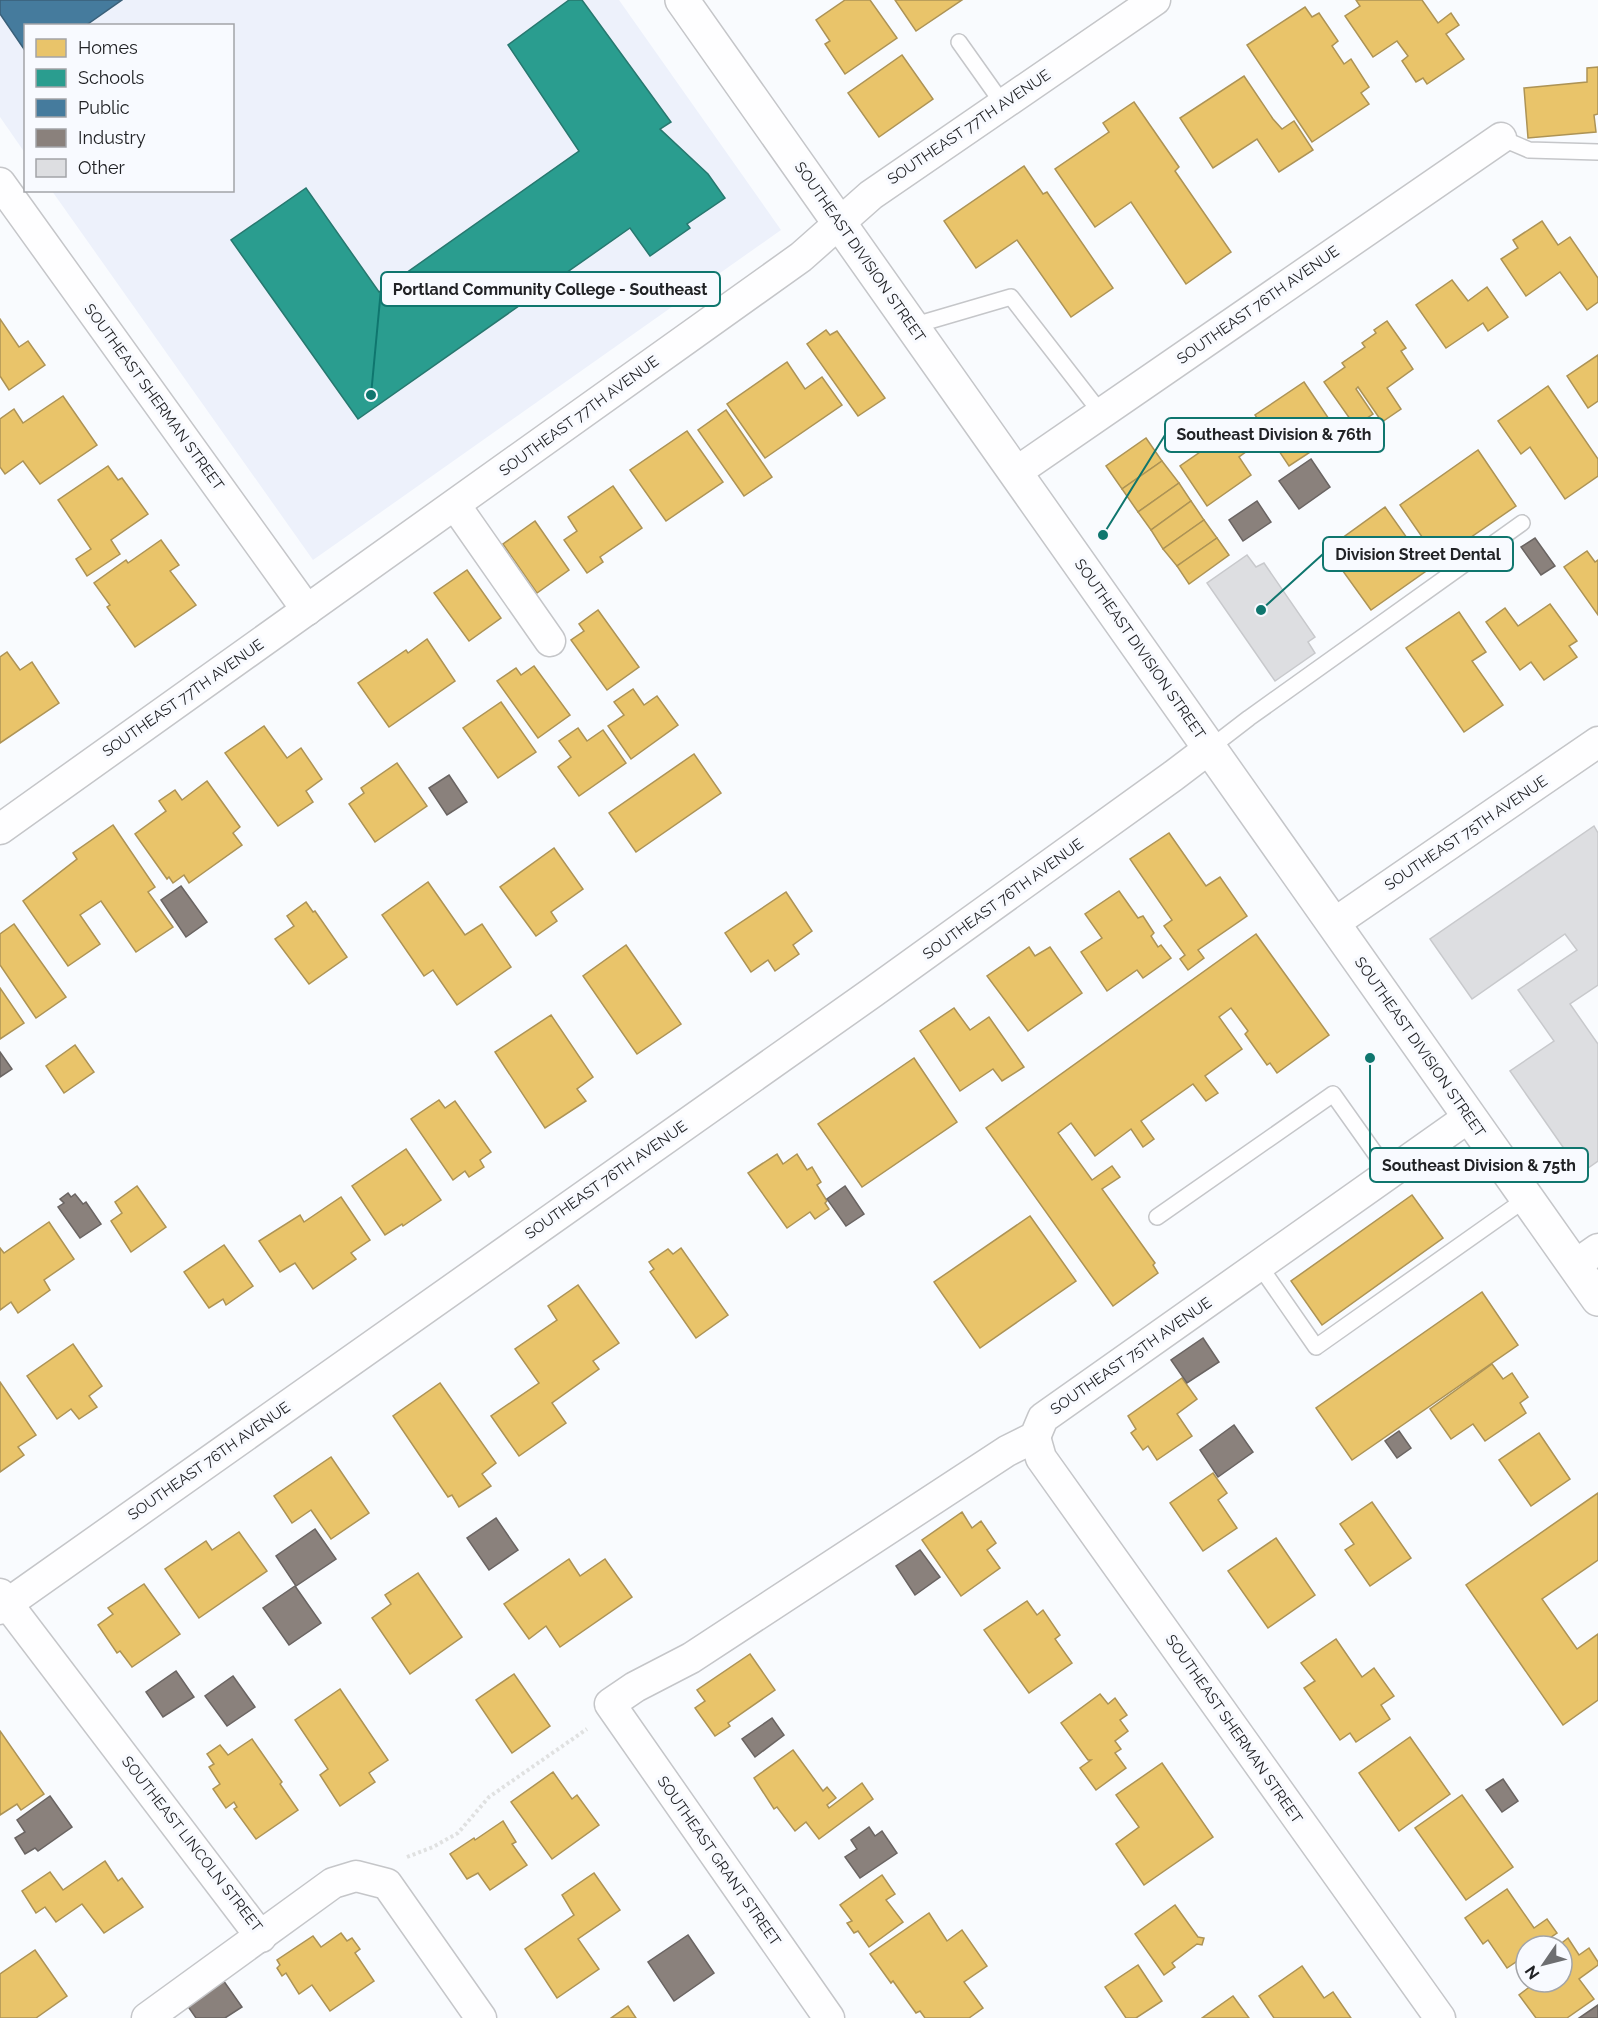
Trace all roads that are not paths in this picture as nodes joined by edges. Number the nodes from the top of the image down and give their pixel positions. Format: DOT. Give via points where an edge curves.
graph roads {
  1 [pos="682,0"];
  2 [pos="1155,0"];
  3 [pos="959,42"];
  4 [pos="1003,104"];
  5 [pos="1501,138"];
  6 [pos="1598,152"];
  7 [pos="0,183"];
  8 [pos="839,223"];
  9 [pos="912,326"];
  10 [pos="1101,413"];
  11 [pos="1016,473"];
  12 [pos="455,505"];
  13 [pos="1522,523"];
  14 [pos="307,610"];
  15 [pos="550,640"];
  16 [pos="1598,742"];
  17 [pos="1209,748"];
  18 [pos="0,829"];
  19 [pos="1333,924"];
  20 [pos="1469,1116"];
  21 [pos="1389,1173"];
  22 [pos="1527,1198"];
  23 [pos="1157,1217"];
  24 [pos="1586,1257"];
  25 [pos="1258,1265"];
  26 [pos="1598,1299"];
  27 [pos="1035,1437"];
  28 [pos="2,1602"];
  29 [pos="261,1937"];
  30 [pos="147,2018"];
  31 [pos="481,2018"];
  32 [pos="829,2018"];
  33 [pos="1440,2018"];
  1 -- 8 [label="main road, SOUTHEAST DIVISION STREET"];
  2 -- 4 [label="street, SOUTHEAST 77TH AVENUE"];
  3 -- 4 [label="lane"];
  4 -- 8 [label="street, SOUTHEAST 77TH AVENUE" via="871,195"];
  5 -- 6 [label="lane" via="1529,150"];
  5 -- 10 [label="street, SOUTHEAST 76TH AVENUE"];
  7 -- 14 [label="street, SOUTHEAST SHERMAN STREET"];
  8 -- 9 [label="main road, SOUTHEAST DIVISION STREET"];
  8 -- 12 [label="street, SOUTHEAST 77TH AVENUE" via="801,257"];
  9 -- 10 [label="lane" via="1011,297"];
  9 -- 11 [label="main road, SOUTHEAST DIVISION STREET"];
  10 -- 11 [label="street, SOUTHEAST 76TH AVENUE"];
  11 -- 17 [label="main road, SOUTHEAST DIVISION STREET"];
  12 -- 14 [label="street, SOUTHEAST 77TH AVENUE"];
  12 -- 15 [label="street"];
  13 -- 17 [label="lane"];
  14 -- 18 [label="street, SOUTHEAST 77TH AVENUE"];
  16 -- 19 [label="street, SOUTHEAST 75TH AVENUE"];
  17 -- 19 [label="main road, SOUTHEAST DIVISION STREET"];
  17 -- 28 [label="street, SOUTHEAST 76TH AVENUE" via="873,992"];
  19 -- 20 [label="main road, SOUTHEAST DIVISION STREET"];
  20 -- 21 [label="street, SOUTHEAST 75TH AVENUE"];
  20 -- 22 [label="main road, SOUTHEAST DIVISION STREET"];
  21 -- 23 [label="lane" via="1334,1094"];
  21 -- 25 [label="street, SOUTHEAST 75TH AVENUE"];
  22 -- 24 [label="main road, SOUTHEAST DIVISION STREET"];
  22 -- 25 [label="lane" via="1316,1347"];
  24 -- 26 [label="main road, SOUTHEAST DIVISION STREET"];
  25 -- 27 [label="street, SOUTHEAST 75TH AVENUE" via="1043,1418"];
  27 -- 32 [label="street, SOUTHEAST GRANT STREET" via="1007,1451 691,1658 610,1704"];
  27 -- 33 [label="street, SOUTHEAST SHERMAN STREET" via="1041,1458"];
  28 -- 29 [label="street, SOUTHEAST LINCOLN STREET"];
  29 -- 30 [label="street"];
  29 -- 31 [label="street, SOUTHEAST LINCOLN STREET" via="333,1883 356,1876 387,1884"];
}
